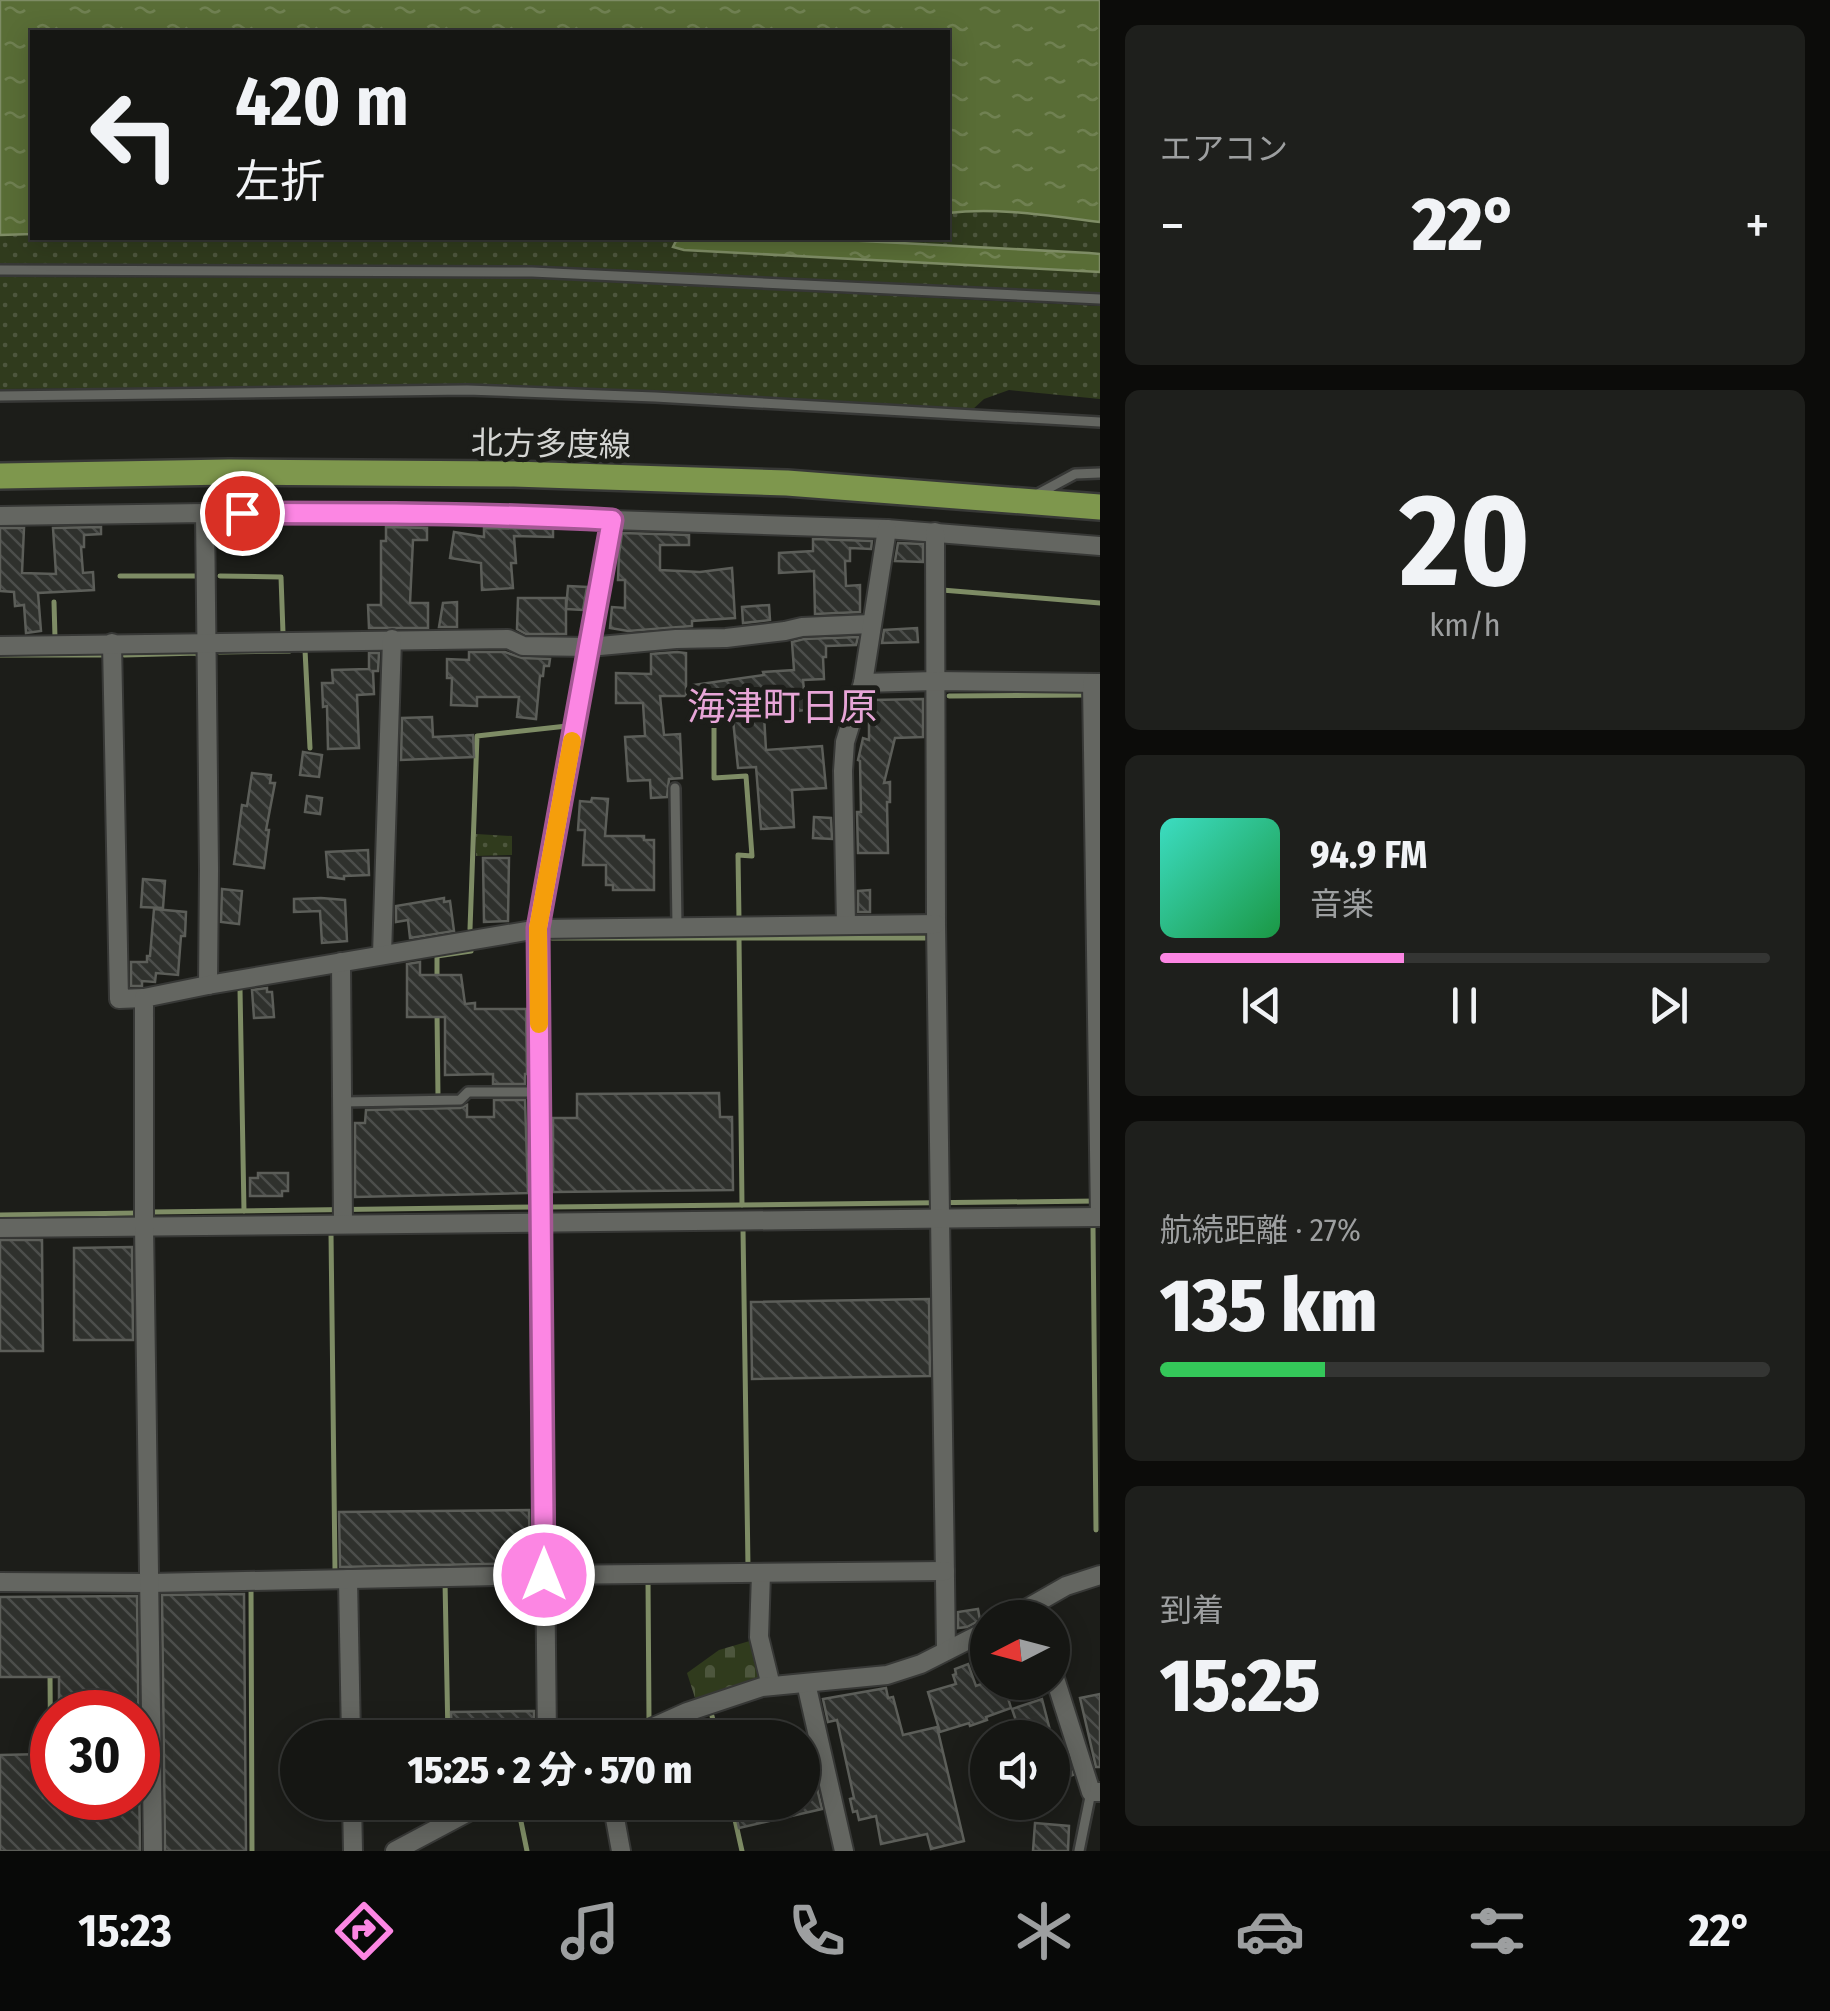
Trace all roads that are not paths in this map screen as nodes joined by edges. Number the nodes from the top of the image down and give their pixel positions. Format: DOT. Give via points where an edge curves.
graph roads {
  1 [pos="0,270"];
  2 [pos="1100,299"];
  3 [pos="0,396"];
  4 [pos="1100,422"];
  5 [pos="1100,473"];
  6 [pos="0,476"];
  7 [pos="1025,500"];
  8 [pos="1100,507"];
  9 [pos="205,514"];
  10 [pos="0,516"];
  11 [pos="612,520"];
  12 [pos="887,529"];
  13 [pos="935,532"];
  14 [pos="1100,546"];
  15 [pos="871,624"];
  16 [pos="392,640"];
  17 [pos="205,642"];
  18 [pos="112,644"];
  19 [pos="0,646"];
  20 [pos="589,648"];
  21 [pos="934,681"];
  22 [pos="863,683"];
  23 [pos="1096,683"];
  24 [pos="675,788"];
  25 [pos="936,924"];
  26 [pos="846,925"];
  27 [pos="677,927"];
  28 [pos="538,928"];
  29 [pos="382,955"];
  30 [pos="341,962"];
  31 [pos="208,985"];
  32 [pos="144,998"];
  33 [pos="540,1092"];
  34 [pos="342,1102"];
  35 [pos="1100,1192"];
  36 [pos="940,1207"];
  37 [pos="1100,1209"];
  38 [pos="342,1215"];
  39 [pos="1100,1217"];
  40 [pos="541,1221"];
  41 [pos="144,1226"];
  42 [pos="0,1228"];
  43 [pos="946,1572"];
  44 [pos="760,1573"];
  45 [pos="544,1575"];
  46 [pos="1100,1575"];
  47 [pos="348,1579"];
  48 [pos="0,1582"];
  49 [pos="150,1583"];
  50 [pos="1049,1600"];
  51 [pos="970,1639"];
  52 [pos="946,1652"];
  53 [pos="806,1683"];
  54 [pos="771,1686"];
  55 [pos="1063,1700"];
  56 [pos="351,1720"];
  57 [pos="547,1720"];
  58 [pos="669,1720"];
  59 [pos="1095,1792"];
  60 [pos="352,1820"];
  61 [pos="459,1820"];
  62 [pos="615,1820"];
  63 [pos="424,1843"];
  64 [pos="153,1851"];
  65 [pos="353,1851"];
  66 [pos="395,1851"];
  67 [pos="620,1851"];
  68 [pos="844,1851"];
  69 [pos="1079,1851"];
  1 -- 2 [label="lane" via="532,272"];
  3 -- 4 [label="lane" via="467,390"];
  5 -- 7 [label="lane" via="1075,474"];
  6 -- 7 [label="main road, 北方多度線" via="514,474"];
  7 -- 8 [label="main road, 北方多度線"];
  9 -- 10 [label="street"];
  9 -- 11 [label="street"];
  9 -- 17 [label="street"];
  11 -- 12 [label="street"];
  11 -- 20 [label="street"];
  12 -- 13 [label="street"];
  12 -- 15 [label="street"];
  13 -- 14 [label="street"];
  13 -- 21 [label="street"];
  15 -- 20 [label="street"];
  15 -- 22 [label="street"];
  16 -- 17 [label="street"];
  16 -- 20 [label="street" via="508,639 523,646"];
  16 -- 29 [label="street"];
  17 -- 18 [label="street"];
  17 -- 31 [label="street"];
  18 -- 19 [label="street"];
  18 -- 32 [label="street" via="118,999"];
  20 -- 28 [label="street"];
  21 -- 22 [label="street"];
  21 -- 23 [label="street"];
  21 -- 25 [label="street"];
  22 -- 26 [label="street" via="842,771"];
  23 -- 35 [label="street"];
  24 -- 27 [label="lane"];
  25 -- 26 [label="street"];
  25 -- 36 [label="street"];
  26 -- 27 [label="street"];
  27 -- 28 [label="street"];
  28 -- 29 [label="street"];
  28 -- 33 [label="street"];
  29 -- 30 [label="street"];
  30 -- 31 [label="street"];
  30 -- 34 [label="street"];
  31 -- 32 [label="street"];
  32 -- 41 [label="street"];
  33 -- 34 [label="lane"];
  33 -- 40 [label="street"];
  34 -- 38 [label="street"];
  35 -- 37 [label="street"];
  36 -- 39 [label="street"];
  36 -- 40 [label="street"];
  36 -- 43 [label="street"];
  37 -- 39 [label="street"];
  38 -- 40 [label="street"];
  38 -- 41 [label="street"];
  40 -- 45 [label="street"];
  41 -- 42 [label="street"];
  41 -- 49 [label="street"];
  43 -- 44 [label="street"];
  43 -- 52 [label="street"];
  44 -- 45 [label="street"];
  44 -- 54 [label="street" via="760,1637"];
  45 -- 47 [label="street"];
  45 -- 57 [label="street"];
  46 -- 50 [label="street"];
  47 -- 49 [label="street"];
  47 -- 56 [label="street"];
  48 -- 49 [label="street"];
  49 -- 64 [label="street"];
  51 -- 52 [label="street"];
  52 -- 53 [label="street" via="887,1675"];
  53 -- 54 [label="street"];
  53 -- 68 [label="street"];
  54 -- 58 [label="street"];
  55 -- 59 [label="street"];
  59 -- 69 [label="lane"];
  60 -- 65 [label="street"];
  61 -- 63 [label="street"];
  62 -- 67 [label="street"];
  63 -- 66 [label="street"];
}
